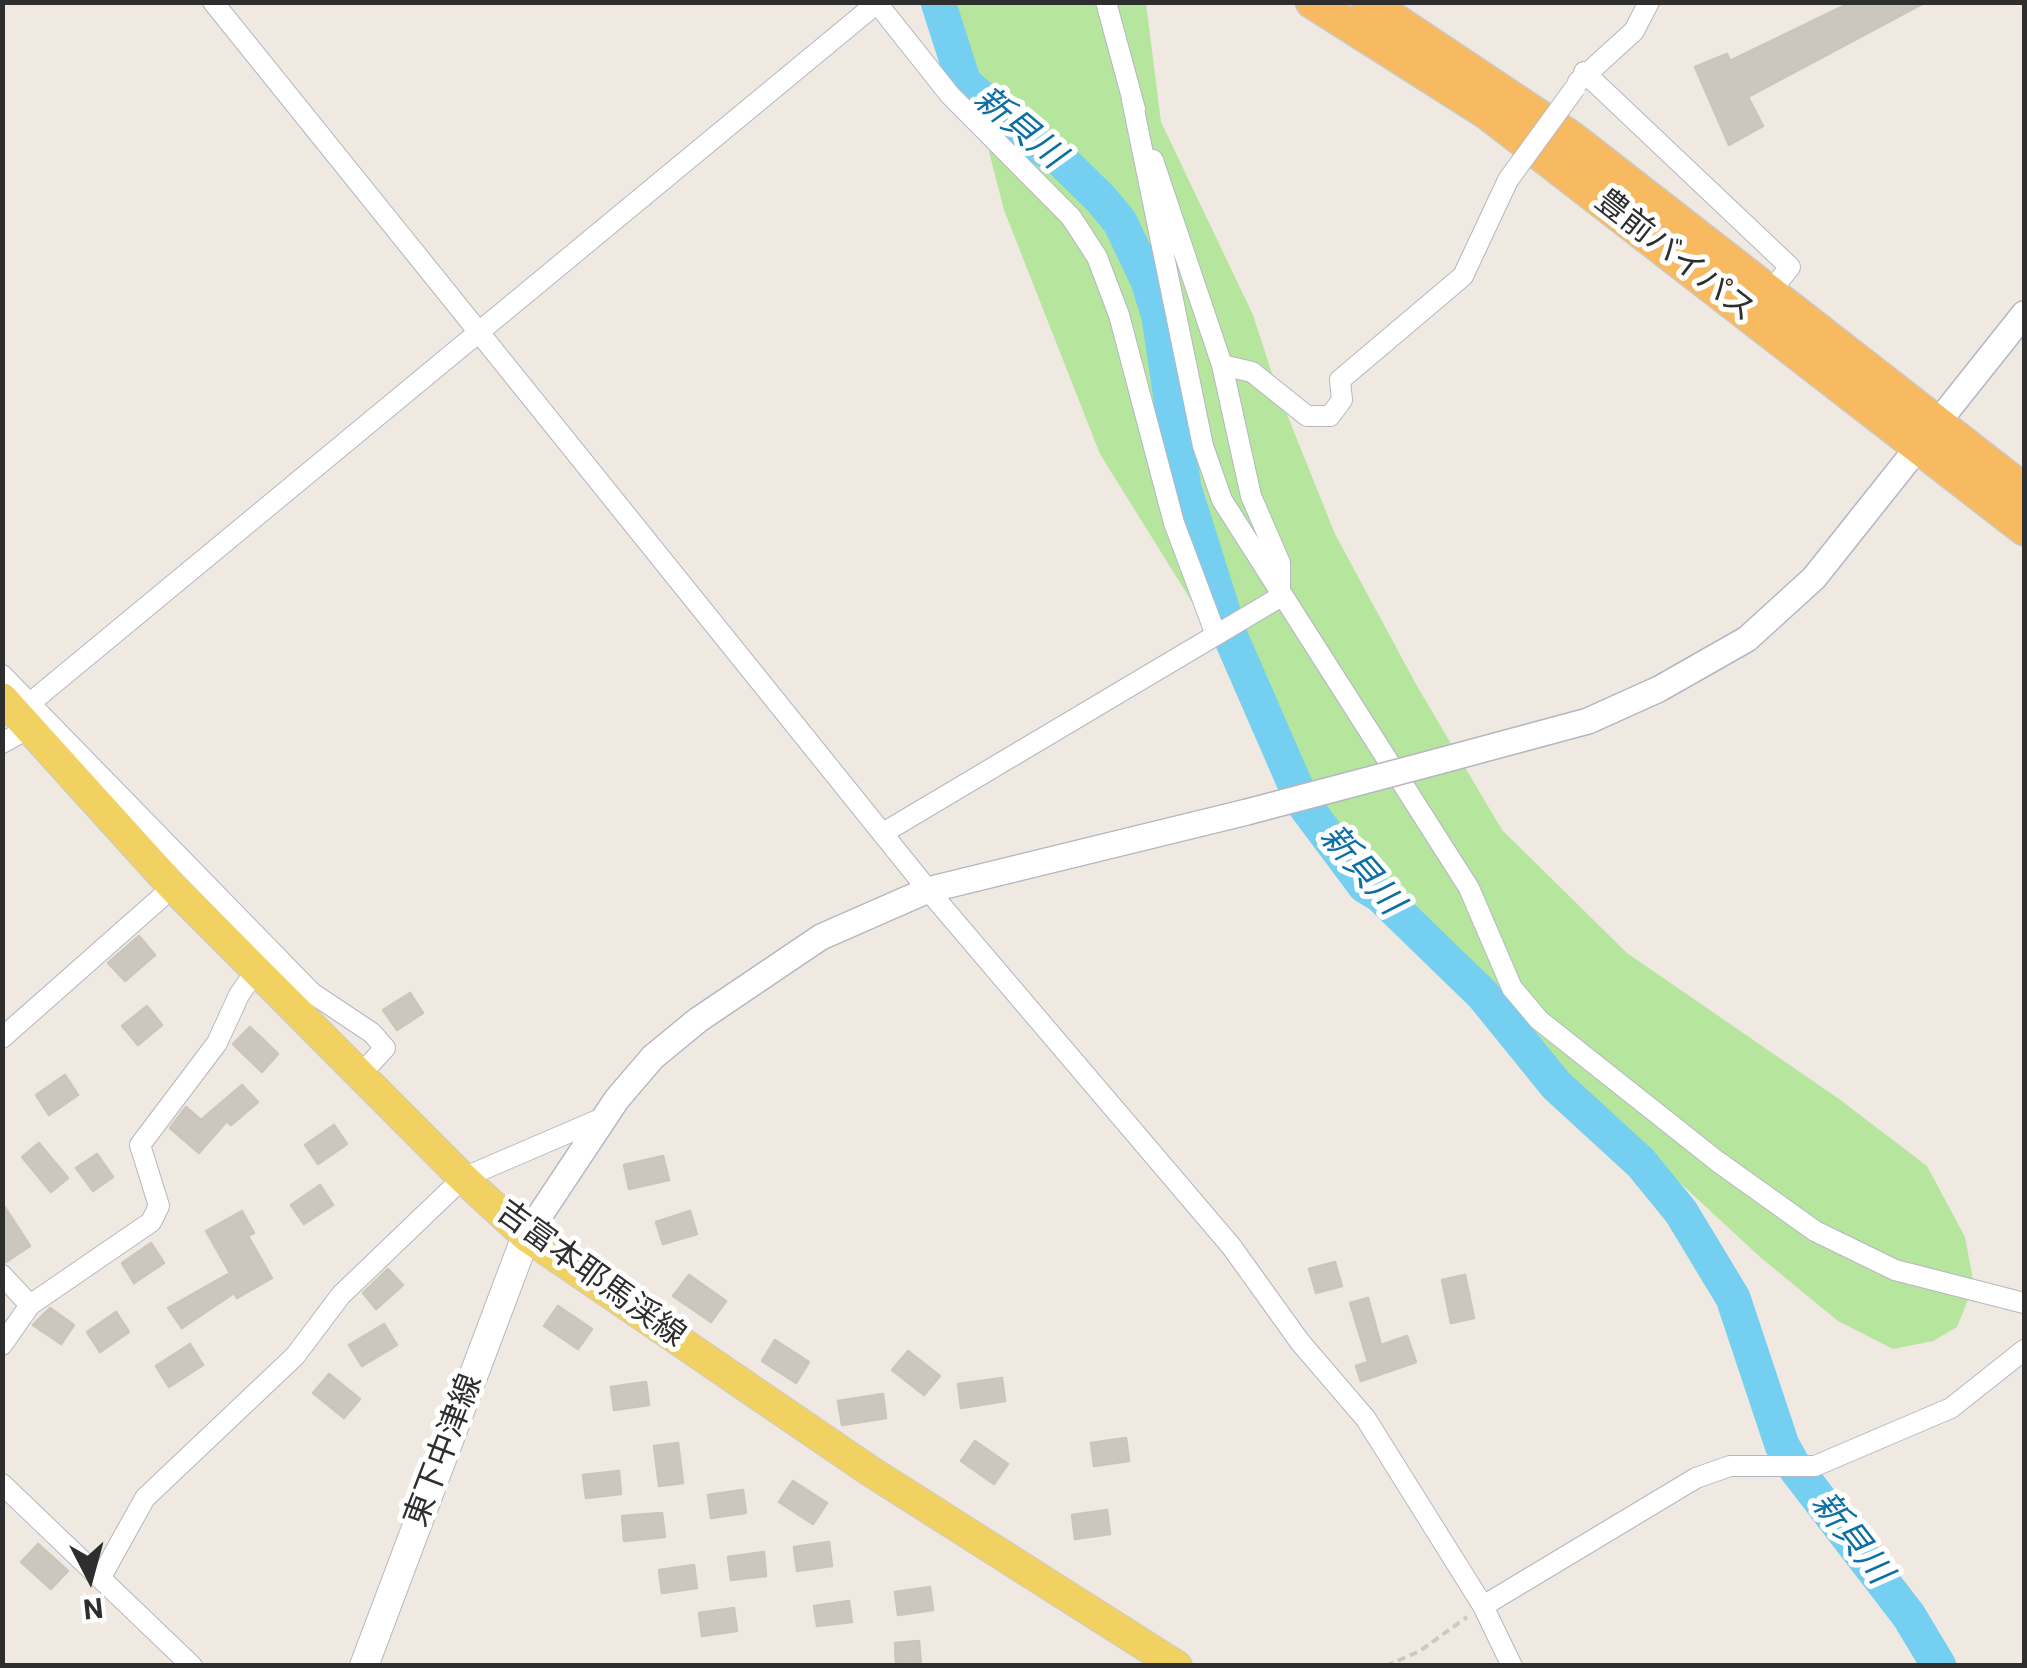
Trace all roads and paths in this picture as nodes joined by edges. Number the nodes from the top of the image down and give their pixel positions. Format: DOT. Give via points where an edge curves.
graph roads {
  1 [pos="213,2"];
  2 [pos="1106,2"];
  3 [pos="1312,2"];
  4 [pos="1368,2"];
  5 [pos="1648,2"];
  6 [pos="1579,80"];
  7 [pos="1132,100"];
  8 [pos="1770,292"];
  9 [pos="2024,314"];
  10 [pos="476,332"];
  11 [pos="1222,365"];
  12 [pos="1927,434"];
  13 [pos="2024,490"];
  14 [pos="2024,529"];
  15 [pos="1280,597"];
  16 [pos="1216,634"];
  17 [pos="2,676"];
  18 [pos="20,710"];
  19 [pos="2,743"];
  20 [pos="883,833"];
  21 [pos="173,887"];
  22 [pos="928,890"];
  23 [pos="258,969"];
  24 [pos="305,1001"];
  25 [pos="2,1038"];
  26 [pos="605,1117"];
  27 [pos="463,1178"];
  28 [pos="526,1236"];
  29 [pos="2,1275"];
  30 [pos="2024,1304"];
  31 [pos="30,1306"];
  32 [pos="2,1346"];
  33 [pos="2024,1350"];
  34 [pos="2,1484"];
  35 [pos="101,1577"];
  36 [pos="1484,1606"];
  37 [pos="192,1666"];
  38 [pos="364,1666"];
  39 [pos="1177,1666"];
  40 [pos="1386,1666"];
  41 [pos="1512,1666"];
  1 -- 10 [label="street"];
  2 -- 7 [label="street"];
  3 -- 12 [label="highway, 豊前バイパス" via="1486,113"];
  4 -- 8 [label="highway, 豊前バイパス" via="1572,138"];
  5 -- 6 [label="street" via="1634,31"];
  6 -- 8 [label="street" via="1790,267"];
  6 -- 11 [label="street, bridge" via="1508,180 1463,276 1340,380 1342,400 1330,416 1307,416 1252,372"];
  7 -- 11 [label="street"];
  7 -- 15 [label="street" via="1203,446 1222,500"];
  8 -- 12 [label="highway, 豊前バイパス"];
  9 -- 12 [label="street"];
  10 -- 16 [label="street" via="877,2 950,96 1071,217 1096,258 1119,316 1174,524"];
  10 -- 18 [label="street"];
  10 -- 20 [label="street"];
  11 -- 15 [label="street" via="1251,496 1280,563"];
  12 -- 13 [label="highway, 豊前バイパス"];
  12 -- 14 [label="highway, 豊前バイパス"];
  12 -- 22 [label="street, bridge" via="1814,578 1748,639 1659,689 1588,721"];
  15 -- 16 [label="street"];
  15 -- 30 [label="street" via="1469,888 1512,988 1539,1020 1815,1231 1895,1270"];
  16 -- 20 [label="street"];
  17 -- 18 [label="street"];
  18 -- 19 [label="street"];
  18 -- 21 [label="main road, 吉富本耶馬渓線"];
  18 -- 24 [label="street"];
  20 -- 22 [label="street"];
  21 -- 23 [label="main road, 吉富本耶馬渓線"];
  21 -- 25 [label="street"];
  22 -- 26 [label="street" via="821,936 698,1020 653,1058"];
  22 -- 36 [label="street" via="1230,1246 1366,1419"];
  23 -- 24 [label="main road, 吉富本耶馬渓線"];
  23 -- 31 [label="street" via="216,1042 140,1145 159,1206 151,1222"];
  24 -- 27 [label="main road, 吉富本耶馬渓線" via="360,1074"];
  26 -- 27 [label="street"];
  26 -- 28 [label="street"];
  27 -- 28 [label="main road, 吉富本耶馬渓線"];
  27 -- 35 [label="street" via="340,1295 296,1356 145,1498"];
  28 -- 38 [label="main road, 東下中津線"];
  28 -- 39 [label="main road, 吉富本耶馬渓線" via="870,1471"];
  29 -- 31 [label="street"];
  31 -- 32 [label="street"];
  33 -- 36 [label="street" via="1951,1408 1815,1466 1730,1466 1696,1478"];
  34 -- 35 [label="street"];
  35 -- 37 [label="street"];
  36 -- 40 [label="path"];
  36 -- 41 [label="street"];
}
